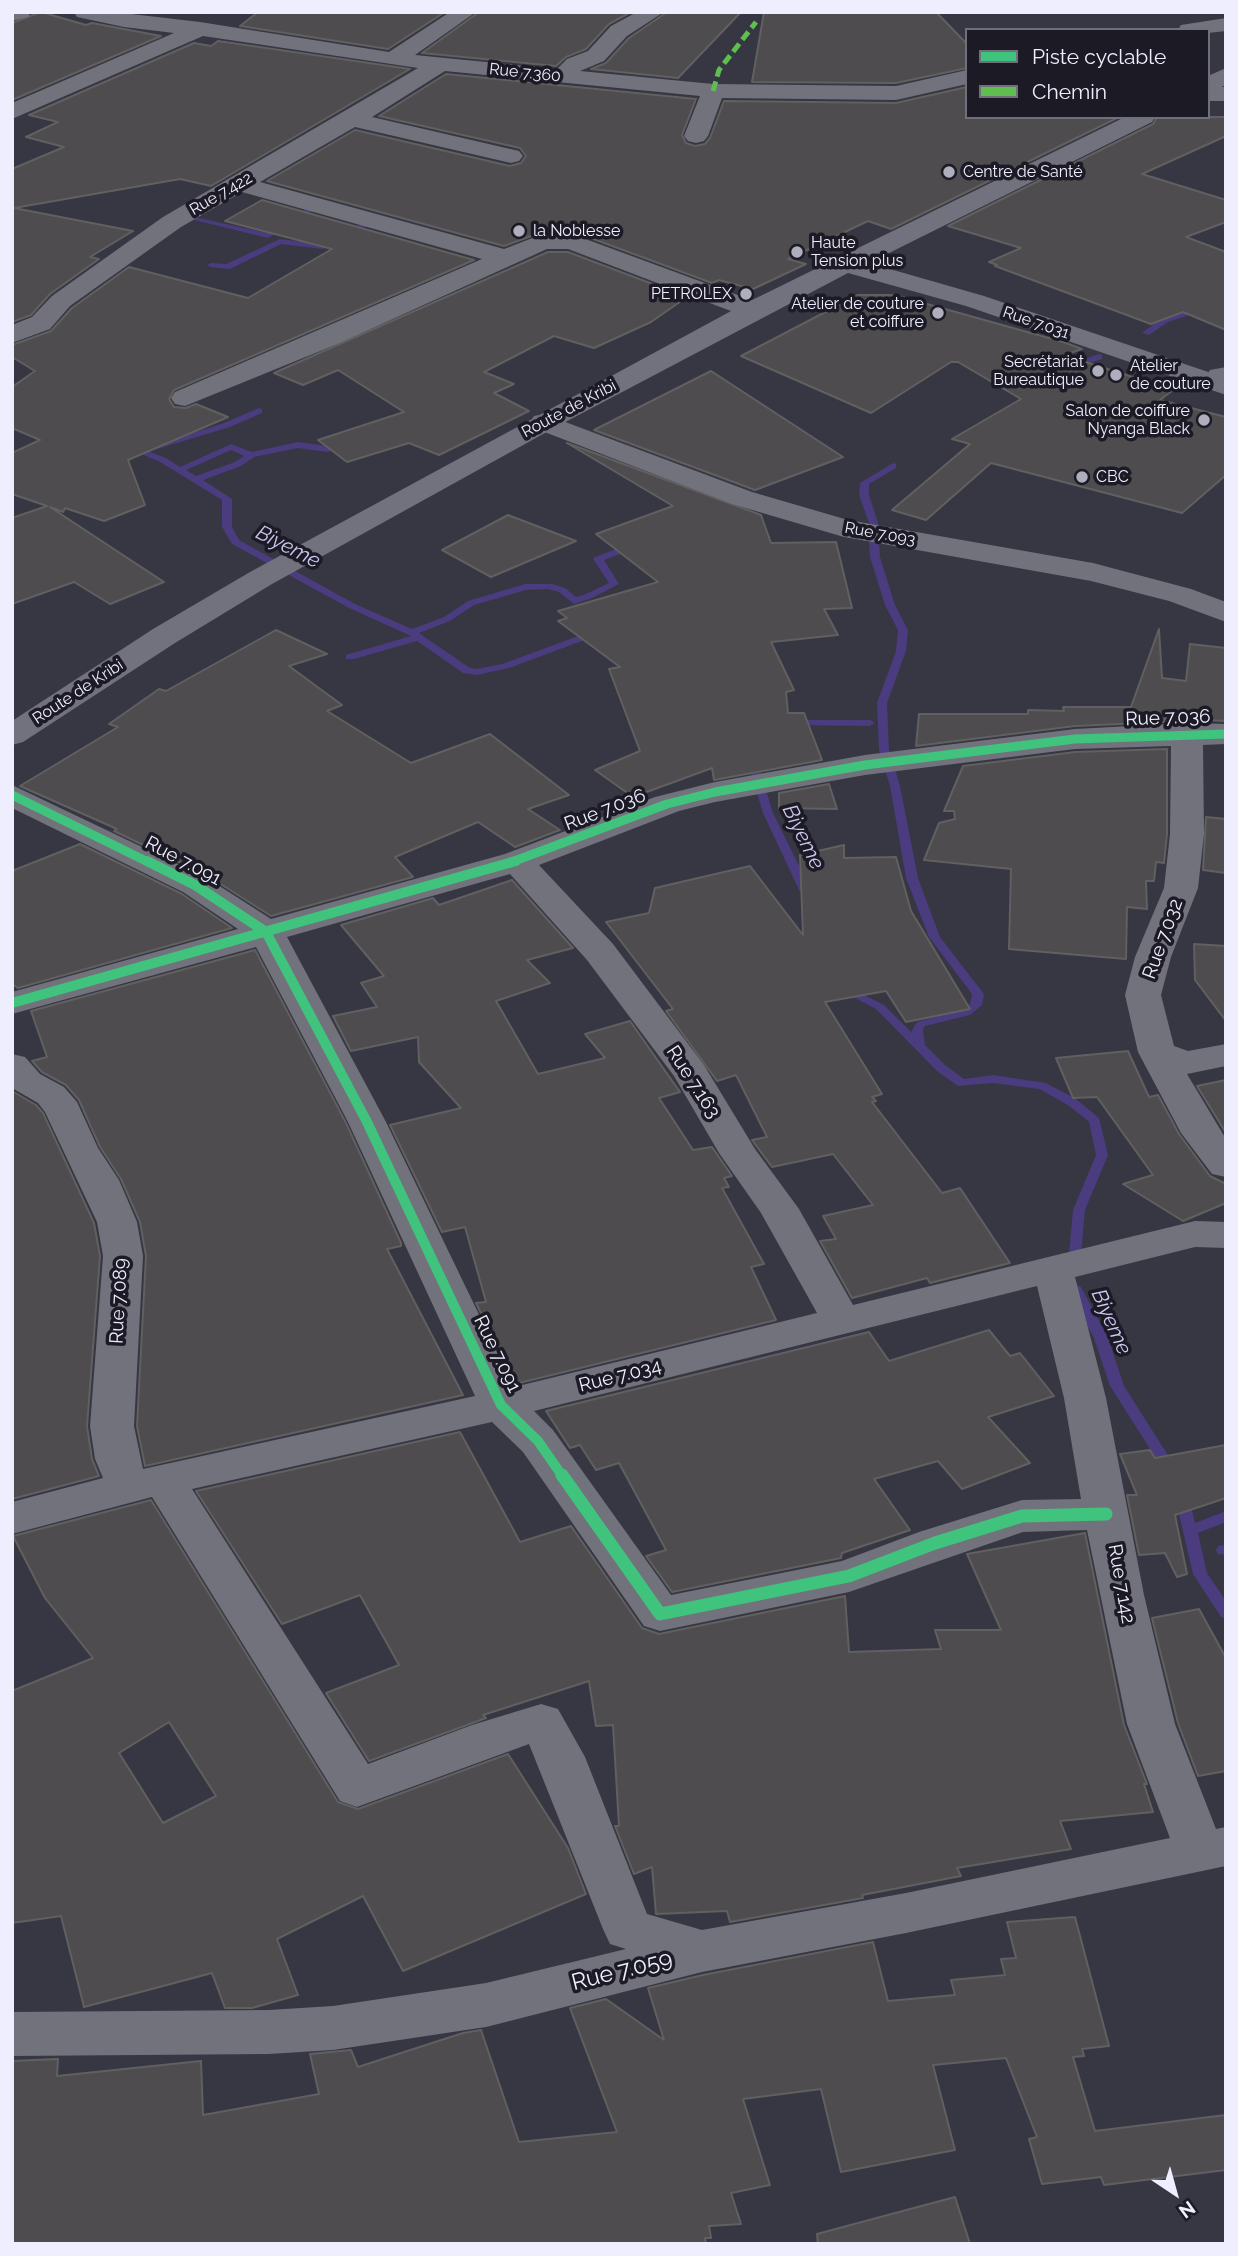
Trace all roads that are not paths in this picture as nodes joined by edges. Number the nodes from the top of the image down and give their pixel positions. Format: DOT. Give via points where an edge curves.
graph roads {
  1 [pos="20,12"];
  2 [pos="85,12"];
  3 [pos="465,12"];
  4 [pos="653,12"];
  5 [pos="1196,12"];
  6 [pos="12,15"];
  7 [pos="1222,25"];
  8 [pos="1202,28"];
  9 [pos="200,29"];
  10 [pos="393,59"];
  11 [pos="440,64"];
  12 [pos="1226,75"];
  13 [pos="561,76"];
  14 [pos="965,77"];
  15 [pos="1210,85"];
  16 [pos="713,91"];
  17 [pos="12,112"];
  18 [pos="352,119"];
  19 [pos="1140,119"];
  20 [pos="696,136"];
  21 [pos="511,156"];
  22 [pos="239,184"];
  23 [pos="877,250"];
  24 [pos="503,257"];
  25 [pos="845,264"];
  26 [pos="753,310"];
  27 [pos="12,335"];
  28 [pos="1121,346"];
  29 [pos="1224,379"];
  30 [pos="186,398"];
  31 [pos="544,422"];
  32 [pos="1226,613"];
  33 [pos="1187,733"];
  34 [pos="1226,734"];
  35 [pos="12,735"];
  36 [pos="12,795"];
  37 [pos="517,861"];
  38 [pos="266,932"];
  39 [pos="12,1003"];
  40 [pos="1157,1052"];
  41 [pos="1226,1055"];
  42 [pos="12,1065"];
  43 [pos="1226,1165"];
  44 [pos="1226,1235"];
  45 [pos="1053,1270"];
  46 [pos="842,1322"];
  47 [pos="501,1405"];
  48 [pos="146,1483"];
  49 [pos="1105,1514"];
  50 [pos="12,1518"];
  51 [pos="1213,1849"];
  52 [pos="702,1951"];
  53 [pos="12,2034"];
  1 -- 6 [label="street"];
  2 -- 9 [label="street, Rue 7.360"];
  3 -- 10 [label="street"];
  4 -- 13 [label="street" via="619,31 596,56"];
  5 -- 7 [label="street"];
  7 -- 8 [label="street"];
  9 -- 10 [label="street, Rue 7.360"];
  9 -- 17 [label="street"];
  10 -- 11 [label="street, Rue 7.360"];
  11 -- 13 [label="street, Rue 7.360"];
  11 -- 18 [label="street, Rue 7.422"];
  12 -- 15 [label="main road"];
  13 -- 16 [label="street, Rue 7.360"];
  14 -- 16 [label="street, Rue 7.360" via="896,93"];
  16 -- 20 [label="street"];
  18 -- 21 [label="street"];
  18 -- 22 [label="street, Rue 7.422"];
  19 -- 23 [label="main road, Route de Kribi"];
  22 -- 24 [label="street"];
  22 -- 27 [label="street, Rue 7.422" via="172,222 61,301 41,323"];
  23 -- 25 [label="main road, Route de Kribi"];
  23 -- 28 [label="main road, Rue 7.031"];
  24 -- 26 [label="street" via="543,242 571,242"];
  24 -- 30 [label="street"];
  25 -- 26 [label="main road, Route de Kribi"];
  25 -- 28 [label="main road, Rue 7.031"];
  26 -- 31 [label="main road, Route de Kribi"];
  28 -- 29 [label="main road, Rue 7.031"];
  31 -- 32 [label="street, Rue 7.093" via="742,498 844,528 1093,572 1180,595"];
  31 -- 35 [label="main road, Route de Kribi" via="261,578"];
  33 -- 34 [label="street, Rue 7.036"];
  33 -- 37 [label="street, Rue 7.036" via="1075,739 865,765 725,790 667,804"];
  33 -- 40 [label="street, Rue 7.032" via="1187,834 1181,888 1143,995"];
  36 -- 38 [label="street, Rue 7.091" via="195,885"];
  37 -- 38 [label="street, Rue 7.036"];
  37 -- 46 [label="street, Rue 7.163" via="600,952 691,1073 738,1153 779,1209"];
  38 -- 39 [label="street, Rue 7.036"];
  38 -- 47 [label="street, Rue 7.091" via="367,1122"];
  40 -- 41 [label="street" via="1185,1063"];
  40 -- 43 [label="street, Rue 7.032" via="1200,1133"];
  42 -- 48 [label="street, Rue 7.089" via="63,1110 117,1222 123,1256 112,1426 117,1460"];
  44 -- 45 [label="street, Rue 7.034" via="1195,1234"];
  45 -- 46 [label="street, Rue 7.034"];
  45 -- 49 [label="street, Rue 7.142" via="1085,1398"];
  46 -- 47 [label="street, Rue 7.034"];
  47 -- 48 [label="street, Rue 7.034"];
  47 -- 49 [label="street, Rue 7.091" via="538,1441 660,1614 849,1576 1022,1516"];
  48 -- 50 [label="street, Rue 7.034"];
  48 -- 52 [label="street, Rue 7.089" via="358,1788 541,1721 561,1757 628,1929"];
  49 -- 51 [label="street, Rue 7.142" via="1151,1724"];
  51 -- 52 [label="street, Rue 7.059"];
  52 -- 53 [label="street, Rue 7.059" via="486,2005 333,2028"];
}
